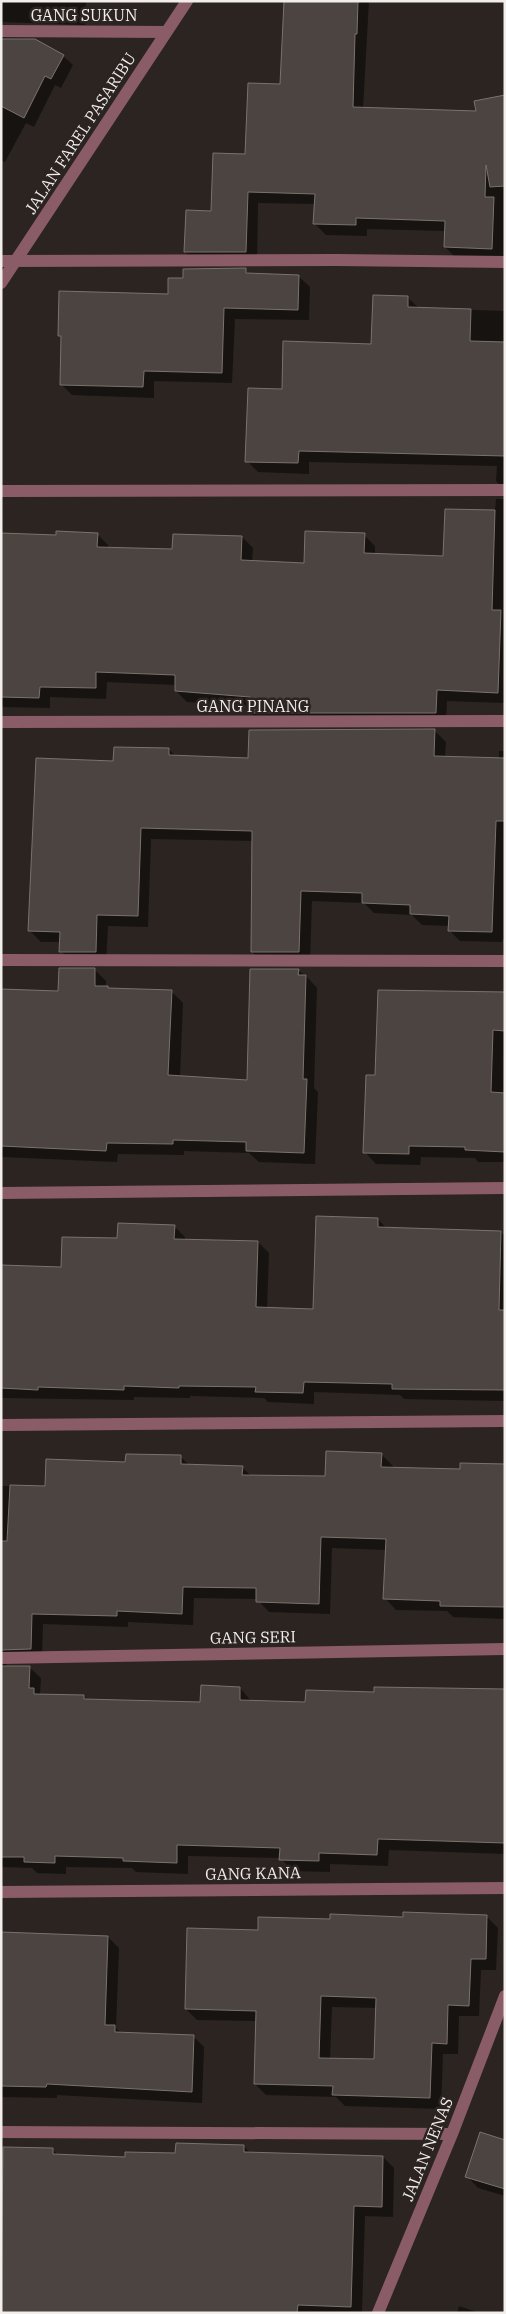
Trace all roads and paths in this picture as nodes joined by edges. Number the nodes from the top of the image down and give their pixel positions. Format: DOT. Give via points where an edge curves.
graph roads {
  1 [pos="187,1"];
  2 [pos="1,31"];
  3 [pos="166,32"];
  4 [pos="1,261"];
  5 [pos="16,261"];
  6 [pos="505,262"];
  7 [pos="1,283"];
  8 [pos="505,490"];
  9 [pos="1,491"];
  10 [pos="505,721"];
  11 [pos="1,722"];
  12 [pos="1,960"];
  13 [pos="505,961"];
  14 [pos="505,1188"];
  15 [pos="1,1194"];
  16 [pos="505,1421"];
  17 [pos="1,1425"];
  18 [pos="505,1649"];
  19 [pos="1,1658"];
  20 [pos="505,1888"];
  21 [pos="1,1892"];
  22 [pos="505,1996"];
  23 [pos="1,2132"];
  24 [pos="452,2134"];
  25 [pos="378,2313"];
  1 -- 3 [label="street, JALAN FAREL PASARIBU"];
  2 -- 3 [label="street, GANG SUKUN"];
  3 -- 5 [label="street, JALAN FAREL PASARIBU"];
  4 -- 5 [label="street"];
  5 -- 6 [label="street"];
  5 -- 7 [label="street, JALAN FAREL PASARIBU"];
  8 -- 9 [label="street"];
  10 -- 11 [label="street, GANG PINANG"];
  12 -- 13 [label="street"];
  14 -- 15 [label="street"];
  16 -- 17 [label="street"];
  18 -- 19 [label="street, GANG SERI"];
  20 -- 21 [label="street, GANG KANA"];
  22 -- 24 [label="street, JALAN NENAS"];
  23 -- 24 [label="street"];
  24 -- 25 [label="street, JALAN NENAS"];
}
